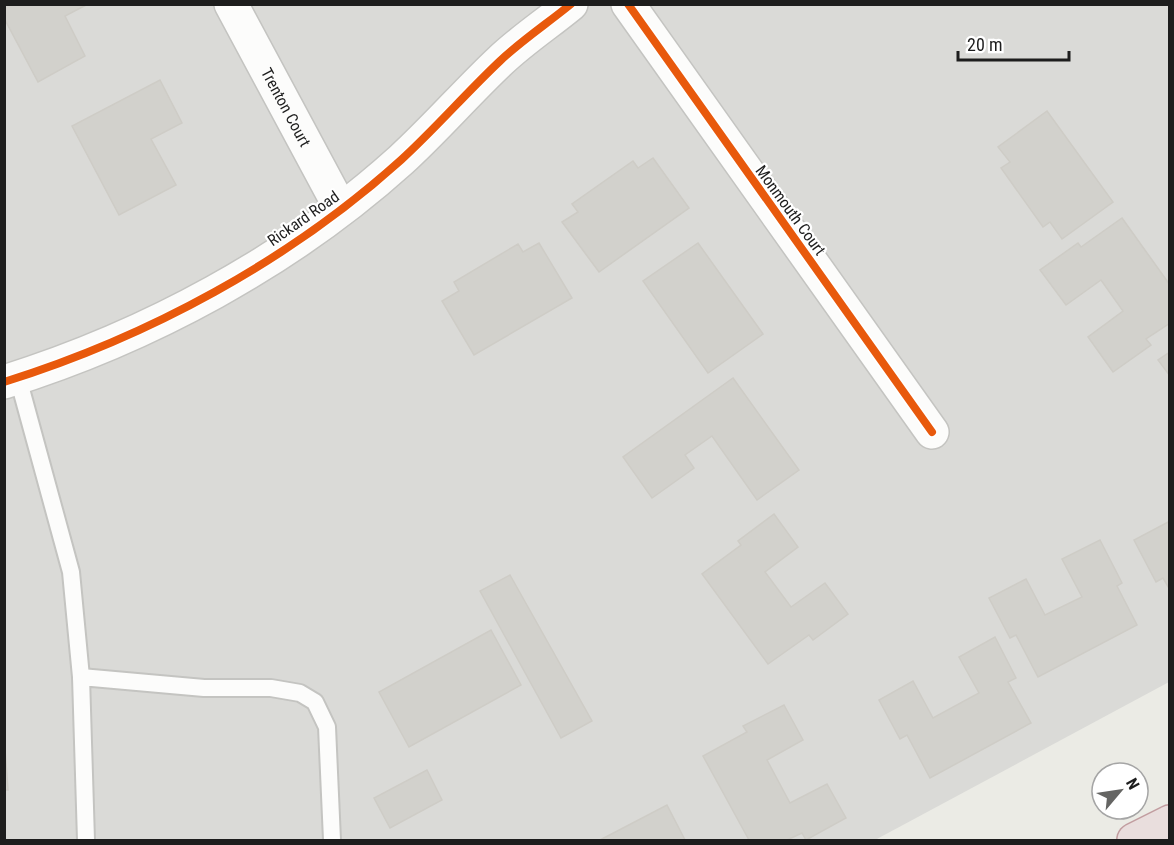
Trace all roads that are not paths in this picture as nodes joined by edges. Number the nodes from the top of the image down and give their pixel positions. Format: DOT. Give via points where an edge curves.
graph roads {
  1 [pos="231,4"];
  2 [pos="571,4"];
  3 [pos="627,4"];
  4 [pos="341,209"];
  5 [pos="11,380"];
  6 [pos="932,432"];
  7 [pos="81,677"];
  8 [pos="1170,822"];
  9 [pos="86,840"];
  10 [pos="332,840"];
  11 [pos="1134,840"];
  1 -- 4 [label="street, Trenton Court"];
  2 -- 4 [label="street, Rickard Road" via="501,59 401,160"];
  3 -- 6 [label="street, Monmouth Court"];
  4 -- 5 [label="street, Rickard Road" via="262,263 144,330"];
  5 -- 7 [label="lane" via="71,572"];
  7 -- 9 [label="lane"];
  7 -- 10 [label="lane" via="204,688 271,688 300,693 315,702 327,727"];
  8 -- 11 [label="highway"];
}
